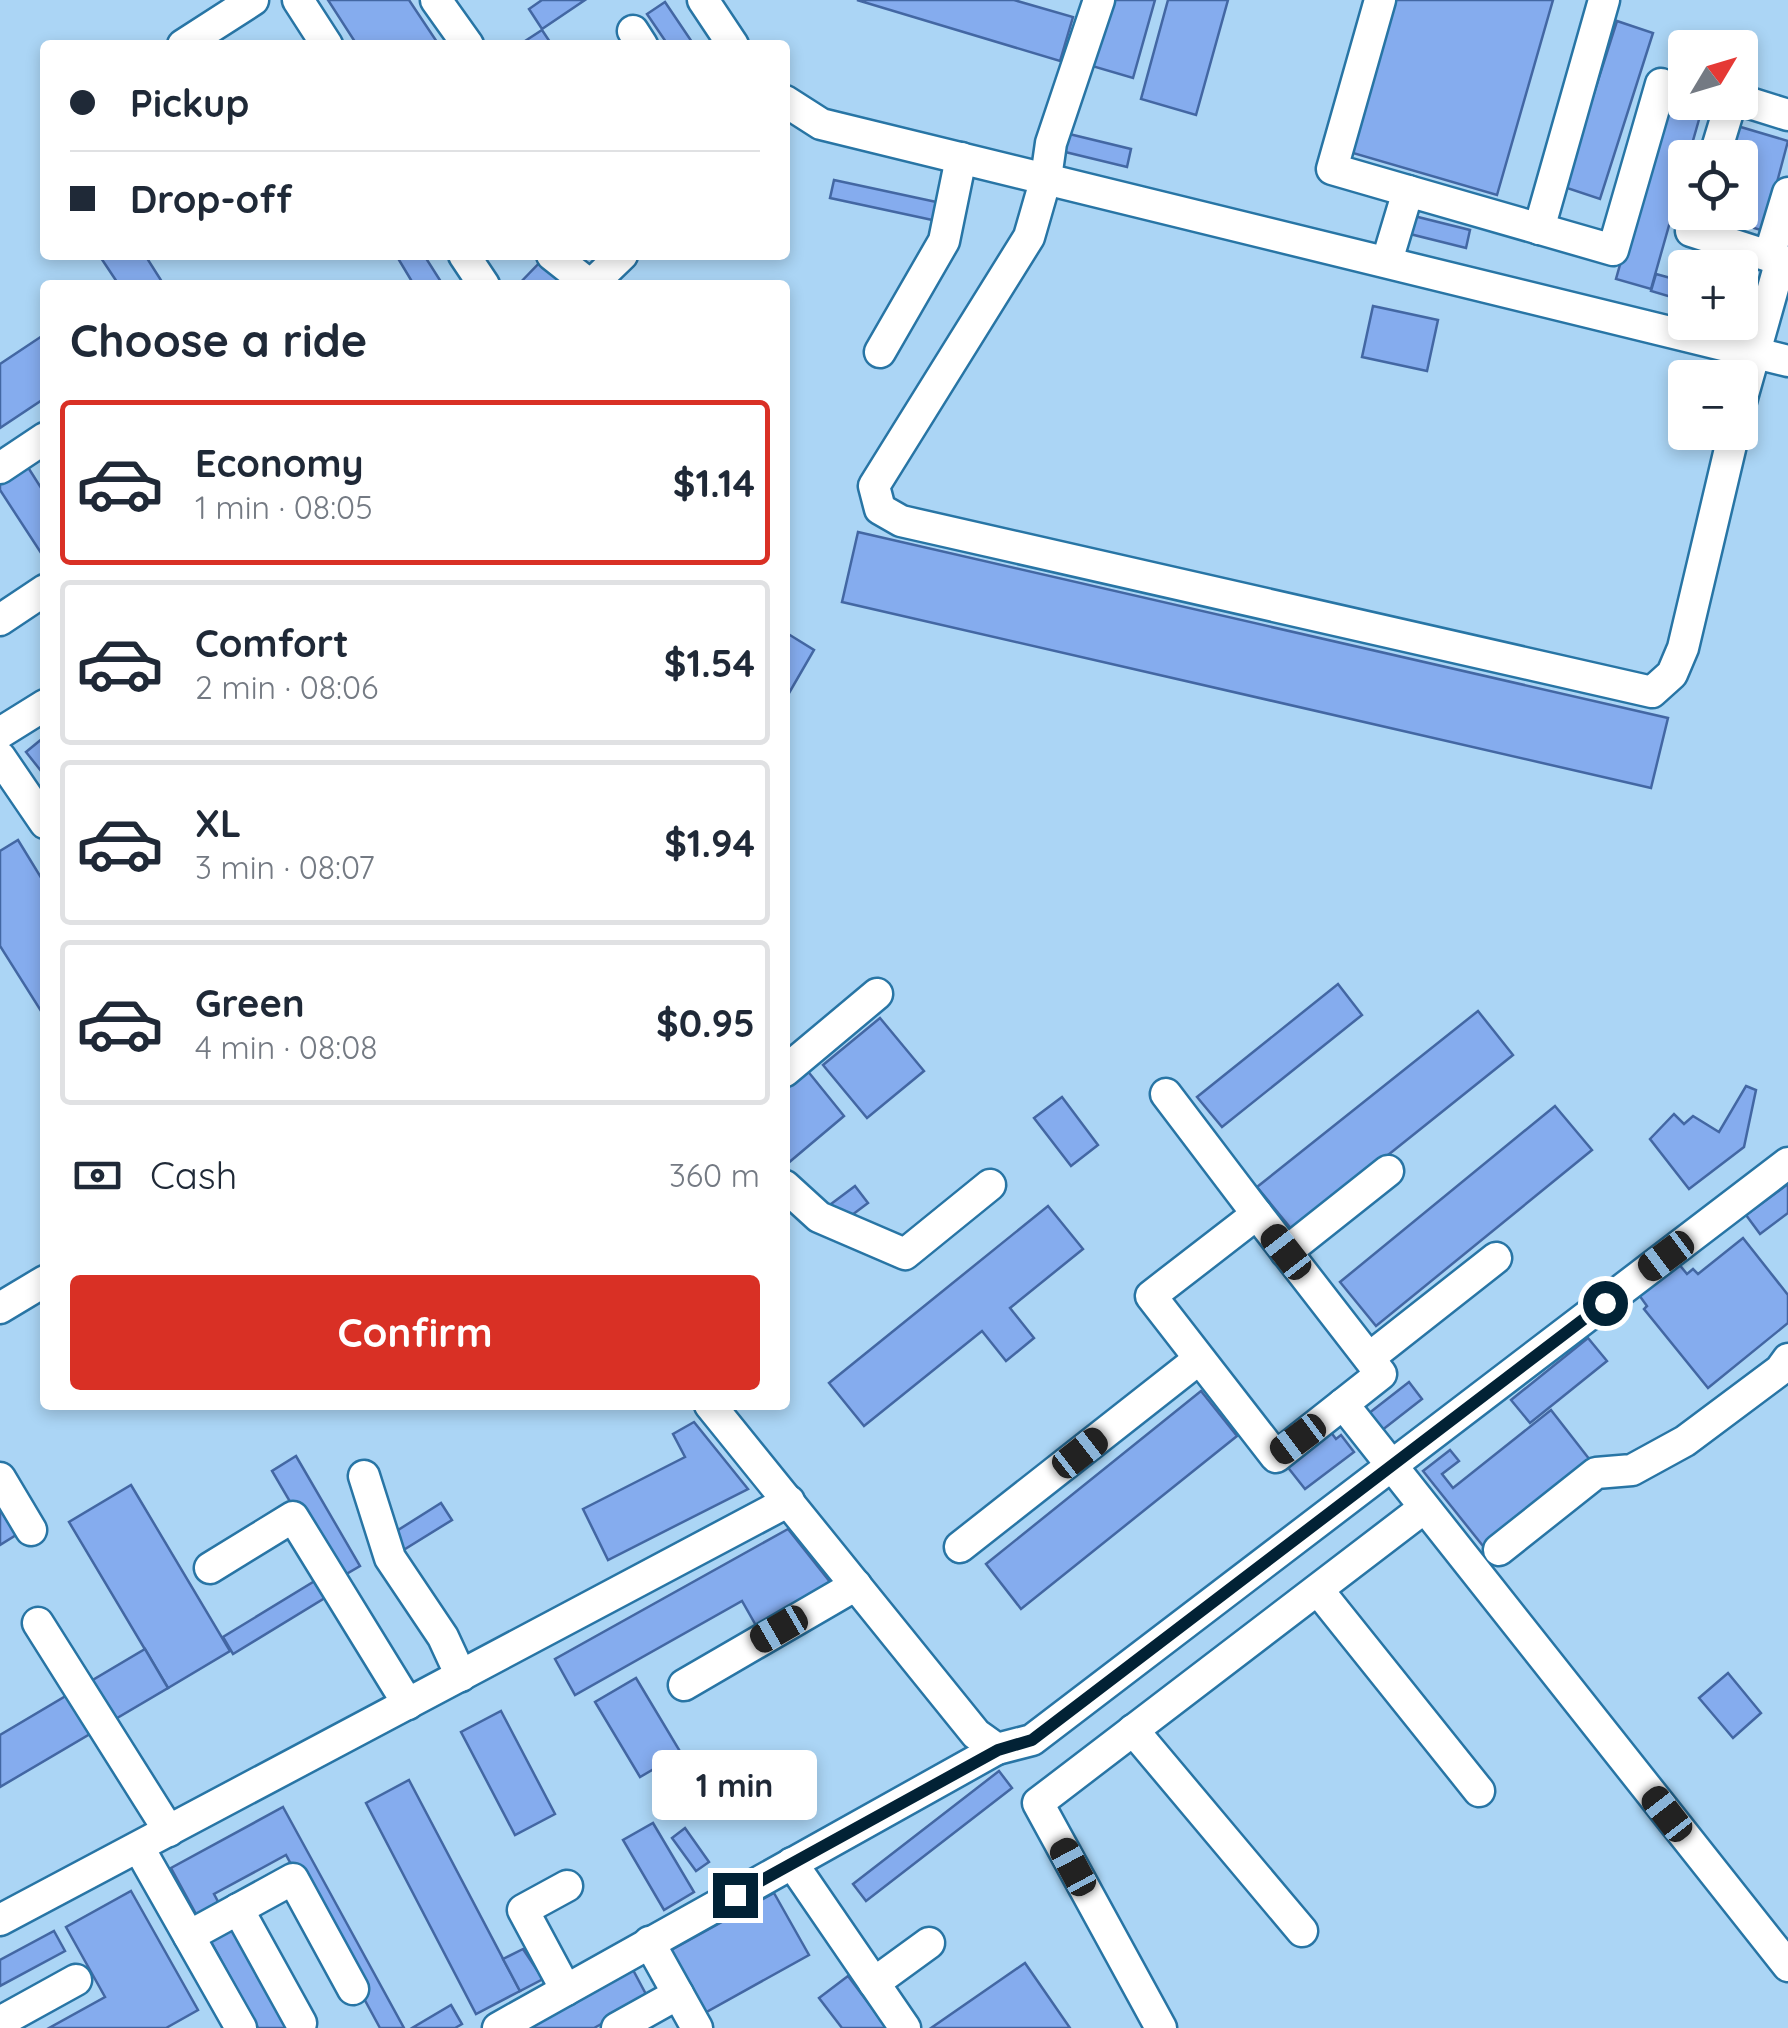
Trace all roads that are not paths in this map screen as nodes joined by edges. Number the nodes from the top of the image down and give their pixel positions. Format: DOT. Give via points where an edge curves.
graph roads {
  1 [pos="253,0"];
  2 [pos="298,0"];
  3 [pos="436,0"];
  4 [pos="704,0"];
  5 [pos="1099,0"];
  6 [pos="1380,0"];
  7 [pos="1604,0"];
  8 [pos="191,40"];
  9 [pos="324,40"];
  10 [pos="464,40"];
  11 [pos="731,40"];
  12 [pos="1660,84"];
  13 [pos="790,103"];
  14 [pos="1758,106"];
  15 [pos="1788,115"];
  16 [pos="962,158"];
  17 [pos="1046,178"];
  18 [pos="1408,190"];
  19 [pos="1788,193"];
  20 [pos="1539,228"];
  21 [pos="1691,230"];
  22 [pos="1779,259"];
  23 [pos="558,260"];
  24 [pos="617,260"];
  25 [pos="1388,261"];
  26 [pos="584,280"];
  27 [pos="596,280"];
  28 [pos="880,352"];
  29 [pos="1752,352"];
  30 [pos="1750,360"];
  31 [pos="1788,361"];
  32 [pos="40,441"];
  33 [pos="1730,450"];
  34 [pos="0,468"];
  35 [pos="40,593"];
  36 [pos="0,620"];
  37 [pos="40,713"];
  38 [pos="0,733"];
  39 [pos="0,758"];
  40 [pos="11,797"];
  41 [pos="40,819"];
  42 [pos="877,994"];
  43 [pos="790,1067"];
  44 [pos="1166,1094"];
  45 [pos="1788,1163"];
  46 [pos="1388,1171"];
  47 [pos="990,1184"];
  48 [pos="790,1191"];
  49 [pos="1257,1214"];
  50 [pos="1286,1252"];
  51 [pos="1496,1258"];
  52 [pos="40,1284"];
  53 [pos="0,1308"];
  54 [pos="1200,1358"];
  55 [pos="1369,1358"];
  56 [pos="1788,1359"];
  57 [pos="1343,1404"];
  58 [pos="714,1410"];
  59 [pos="1391,1466"];
  60 [pos="364,1476"];
  61 [pos="0,1478"];
  62 [pos="789,1501"];
  63 [pos="1424,1508"];
  64 [pos="31,1530"];
  65 [pos="960,1547"];
  66 [pos="1499,1550"];
  67 [pos="210,1568"];
  68 [pos="856,1584"];
  69 [pos="1318,1590"];
  70 [pos="38,1623"];
  71 [pos="462,1676"];
  72 [pos="684,1685"];
  73 [pos="408,1704"];
  74 [pos="1133,1730"];
  75 [pos="998,1750"];
  76 [pos="1479,1791"];
  77 [pos="170,1832"];
  78 [pos="139,1848"];
  79 [pos="792,1863"];
  80 [pos="566,1886"];
  81 [pos="238,1909"];
  82 [pos="0,1920"];
  83 [pos="1302,1931"];
  84 [pos="189,1936"];
  85 [pos="649,1942"];
  86 [pos="929,1943"];
  87 [pos="1788,1966"];
  88 [pos="76,1980"];
  89 [pos="874,1983"];
  90 [pos="353,1989"];
  91 [pos="566,1990"];
  92 [pos="678,1994"];
  93 [pos="0,2022"];
  94 [pos="301,2023"];
  95 [pos="241,2028"];
  96 [pos="498,2028"];
  97 [pos="617,2028"];
  98 [pos="697,2028"];
  99 [pos="905,2028"];
  100 [pos="1161,2028"];
  1 -- 8 [label="street"];
  2 -- 9 [label="street"];
  3 -- 10 [label="street"];
  4 -- 11 [label="street"];
  5 -- 17 [label="street" via="1051,143"];
  6 -- 18 [label="street" via="1332,168"];
  7 -- 20 [label="street"];
  12 -- 20 [label="street" via="1613,250"];
  13 -- 16 [label="street" via="821,124"];
  14 -- 15 [label="street"];
  16 -- 17 [label="street"];
  16 -- 28 [label="street" via="944,240"];
  17 -- 25 [label="street"];
  17 -- 33 [label="street" via="1029,236 874,486 880,508 901,521 1652,692 1672,674 1683,648"];
  18 -- 20 [label="street"];
  18 -- 25 [label="street"];
  19 -- 22 [label="street"];
  21 -- 22 [label="street"];
  22 -- 29 [label="street"];
  23 -- 26 [label="street"];
  24 -- 27 [label="street"];
  25 -- 29 [label="street"];
  29 -- 30 [label="street"];
  29 -- 31 [label="street"];
  32 -- 34 [label="street"];
  35 -- 36 [label="street"];
  37 -- 38 [label="street"];
  39 -- 40 [label="street"];
  40 -- 41 [label="street"];
  42 -- 43 [label="street"];
  44 -- 49 [label="street"];
  45 -- 59 [label="street"];
  46 -- 50 [label="street"];
  47 -- 48 [label="street" via="905,1254 819,1217"];
  49 -- 50 [label="street"];
  49 -- 54 [label="street" via="1151,1296"];
  50 -- 55 [label="street"];
  51 -- 55 [label="street"];
  52 -- 53 [label="street"];
  54 -- 57 [label="street" via="1276,1456"];
  54 -- 65 [label="street"];
  55 -- 57 [label="street" via="1382,1374"];
  56 -- 66 [label="street" via="1685,1441 1632,1470 1596,1473"];
  57 -- 59 [label="street"];
  58 -- 62 [label="street"];
  59 -- 63 [label="street"];
  59 -- 75 [label="street" via="1032,1740"];
  60 -- 71 [label="street" via="390,1558"];
  61 -- 64 [label="street"];
  62 -- 68 [label="street"];
  62 -- 71 [label="street"];
  63 -- 69 [label="street"];
  63 -- 87 [label="street"];
  67 -- 73 [label="street" via="293,1517"];
  68 -- 72 [label="street"];
  68 -- 75 [label="street" via="976,1734"];
  69 -- 74 [label="street"];
  69 -- 76 [label="street"];
  70 -- 77 [label="street"];
  71 -- 73 [label="street"];
  73 -- 77 [label="street"];
  74 -- 83 [label="street"];
  74 -- 100 [label="street" via="1038,1802"];
  75 -- 79 [label="street"];
  77 -- 78 [label="street"];
  78 -- 82 [label="street"];
  78 -- 84 [label="street"];
  79 -- 85 [label="street"];
  79 -- 89 [label="street"];
  80 -- 91 [label="street" via="523,1910"];
  81 -- 84 [label="street"];
  81 -- 90 [label="street" via="292,1879"];
  81 -- 94 [label="street"];
  84 -- 95 [label="street"];
  85 -- 91 [label="street"];
  85 -- 92 [label="street"];
  86 -- 89 [label="street"];
  88 -- 93 [label="street"];
  89 -- 99 [label="street"];
  91 -- 96 [label="street"];
  92 -- 97 [label="street"];
  92 -- 98 [label="street"];
}
